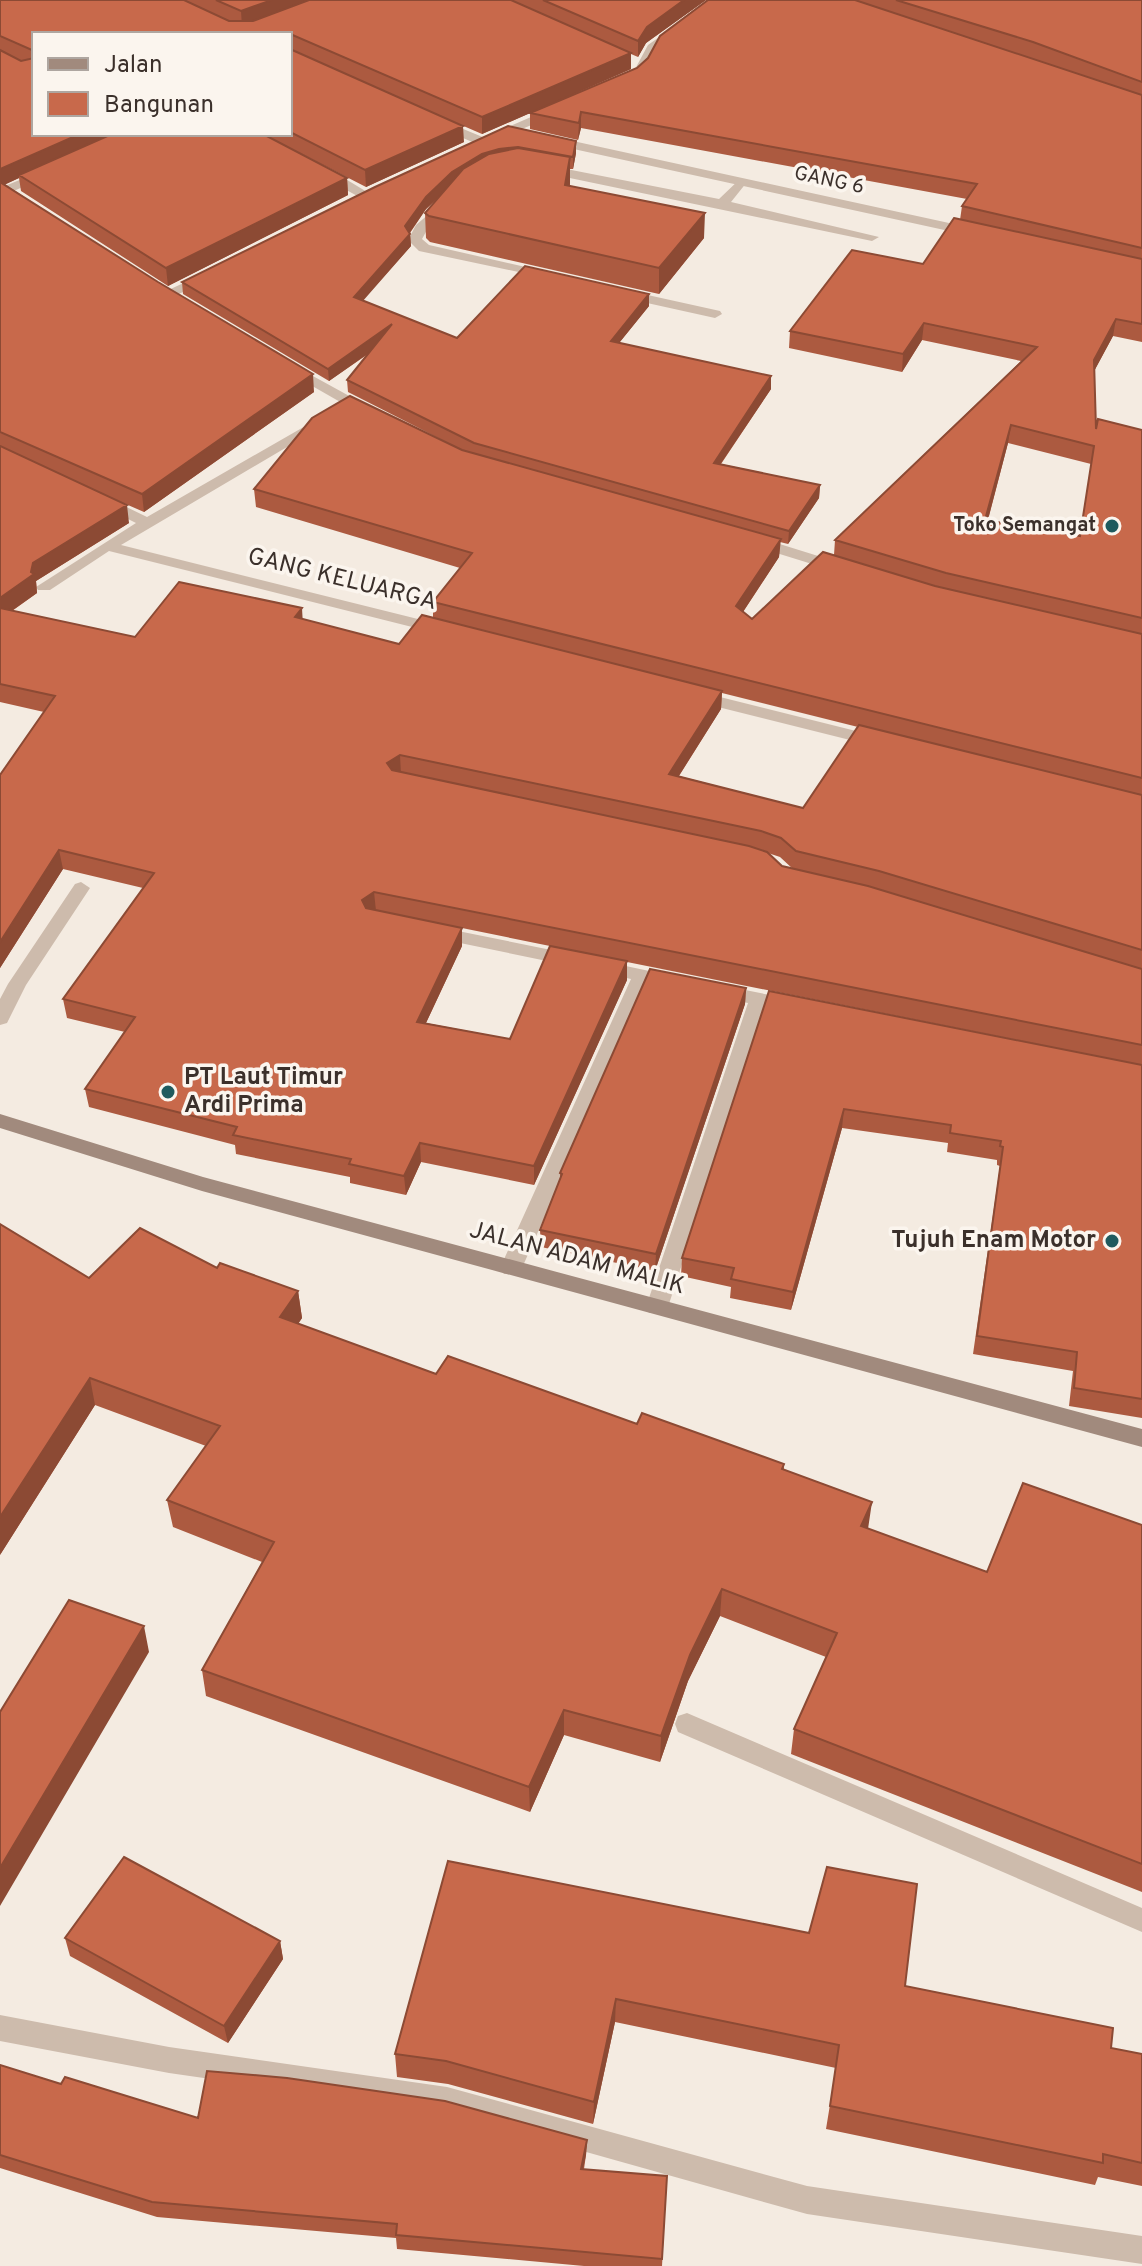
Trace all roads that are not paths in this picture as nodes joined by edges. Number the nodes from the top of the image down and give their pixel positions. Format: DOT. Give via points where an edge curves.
graph roads {
  1 [pos="718,0"];
  2 [pos="629,61"];
  3 [pos="643,67"];
  4 [pos="617,85"];
  5 [pos="562,108"];
  6 [pos="424,117"];
  7 [pos="507,131"];
  8 [pos="481,141"];
  9 [pos="467,147"];
  10 [pos="306,163"];
  11 [pos="529,166"];
  12 [pos="59,168"];
  13 [pos="741,182"];
  14 [pos="381,188"];
  15 [pos="8,195"];
  16 [pos="450,199"];
  17 [pos="722,204"];
  18 [pos="988,236"];
  19 [pos="872,237"];
  20 [pos="221,270"];
  21 [pos="562,279"];
  22 [pos="608,290"];
  23 [pos="167,293"];
  24 [pos="715,314"];
  25 [pos="272,356"];
  26 [pos="351,404"];
  27 [pos="377,417"];
  28 [pos="81,491"];
  29 [pos="148,523"];
  30 [pos="747,539"];
  31 [pos="107,546"];
  32 [pos="850,571"];
  33 [pos="44,587"];
  34 [pos="461,634"];
  35 [pos="683,692"];
  36 [pos="895,747"];
  37 [pos="81,888"];
  38 [pos="420,929"];
  39 [pos="642,975"];
  40 [pos="759,999"];
  41 [pos="803,1008"];
  42 [pos="0,1018"];
  43 [pos="0,1121"];
  44 [pos="511,1268"];
  45 [pos="657,1307"];
  46 [pos="1142,1438"];
  47 [pos="687,1724"];
  48 [pos="1142,1920"];
  49 [pos="0,2028"];
  50 [pos="1142,2250"];
  1 -- 3 [label="street" via="652,48"];
  2 -- 3 [label="street"];
  3 -- 4 [label="street"];
  5 -- 7 [label="street"];
  6 -- 8 [label="street"];
  7 -- 8 [label="street"];
  7 -- 13 [label="street, GANG 6"];
  8 -- 9 [label="street"];
  10 -- 14 [label="street" via="360,198"];
  11 -- 17 [label="street"];
  12 -- 15 [label="street"];
  13 -- 17 [label="street"];
  13 -- 18 [label="street, GANG 6"];
  16 -- 21 [label="street" via="421,228 415,240 424,248"];
  17 -- 19 [label="street"];
  20 -- 23 [label="street"];
  22 -- 24 [label="street"];
  25 -- 26 [label="street"];
  26 -- 27 [label="street"];
  26 -- 29 [label="street"];
  28 -- 29 [label="street"];
  29 -- 31 [label="street"];
  30 -- 32 [label="street"];
  31 -- 33 [label="street"];
  31 -- 34 [label="street, GANG KELUARGA"];
  35 -- 36 [label="street"];
  37 -- 42 [label="street"];
  38 -- 39 [label="street"];
  39 -- 40 [label="street"];
  39 -- 44 [label="street"];
  40 -- 41 [label="street"];
  40 -- 45 [label="street"];
  43 -- 44 [label="street, JALAN ADAM MALIK" via="202,1184"];
  44 -- 45 [label="street, JALAN ADAM MALIK"];
  45 -- 46 [label="street, JALAN ADAM MALIK"];
  47 -- 48 [label="street"];
  49 -- 50 [label="street" via="169,2060 447,2100 807,2200"];
}
